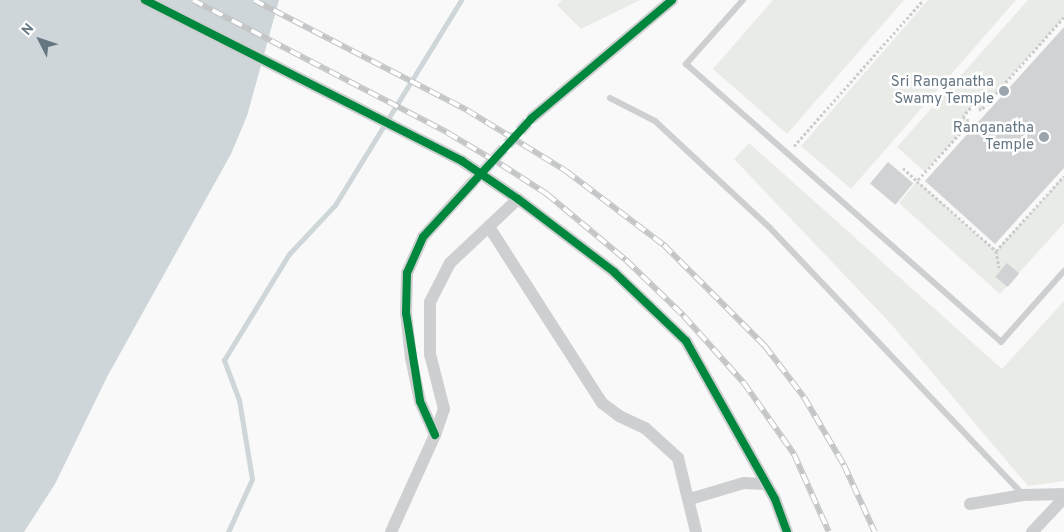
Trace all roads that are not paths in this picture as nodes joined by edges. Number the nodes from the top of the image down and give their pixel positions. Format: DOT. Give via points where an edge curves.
graph roads {
  1 [pos="145,0"];
  2 [pos="672,0"];
  3 [pos="743,0"];
  4 [pos="610,98"];
  5 [pos="532,118"];
  6 [pos="471,184"];
  7 [pos="518,199"];
  8 [pos="489,227"];
  9 [pos="1064,271"];
  10 [pos="436,435"];
  11 [pos="766,484"];
  12 [pos="1024,496"];
  13 [pos="1064,496"];
  14 [pos="690,499"];
  15 [pos="970,504"];
  16 [pos="391,532"];
  17 [pos="696,532"];
  18 [pos="787,532"];
  19 [pos="1032,532"];
  1 -- 7 [label="street" via="462,161"];
  2 -- 5 [label="street"];
  3 -- 9 [label="lane" via="686,64 1001,342"];
  4 -- 12 [label="lane" via="655,121 770,228"];
  6 -- 10 [label="street" via="423,237 407,273 410,358 420,401"];
  7 -- 8 [label="street"];
  7 -- 11 [label="street" via="614,272 686,341"];
  8 -- 10 [label="street" via="450,263 430,302 430,354 444,409"];
  8 -- 14 [label="street" via="602,403 619,416 645,428 678,458"];
  10 -- 16 [label="street"];
  11 -- 14 [label="street" via="744,483"];
  11 -- 18 [label="street"];
  12 -- 13 [label="street"];
  12 -- 15 [label="street"];
  13 -- 19 [label="street"];
  14 -- 17 [label="street"];
}
